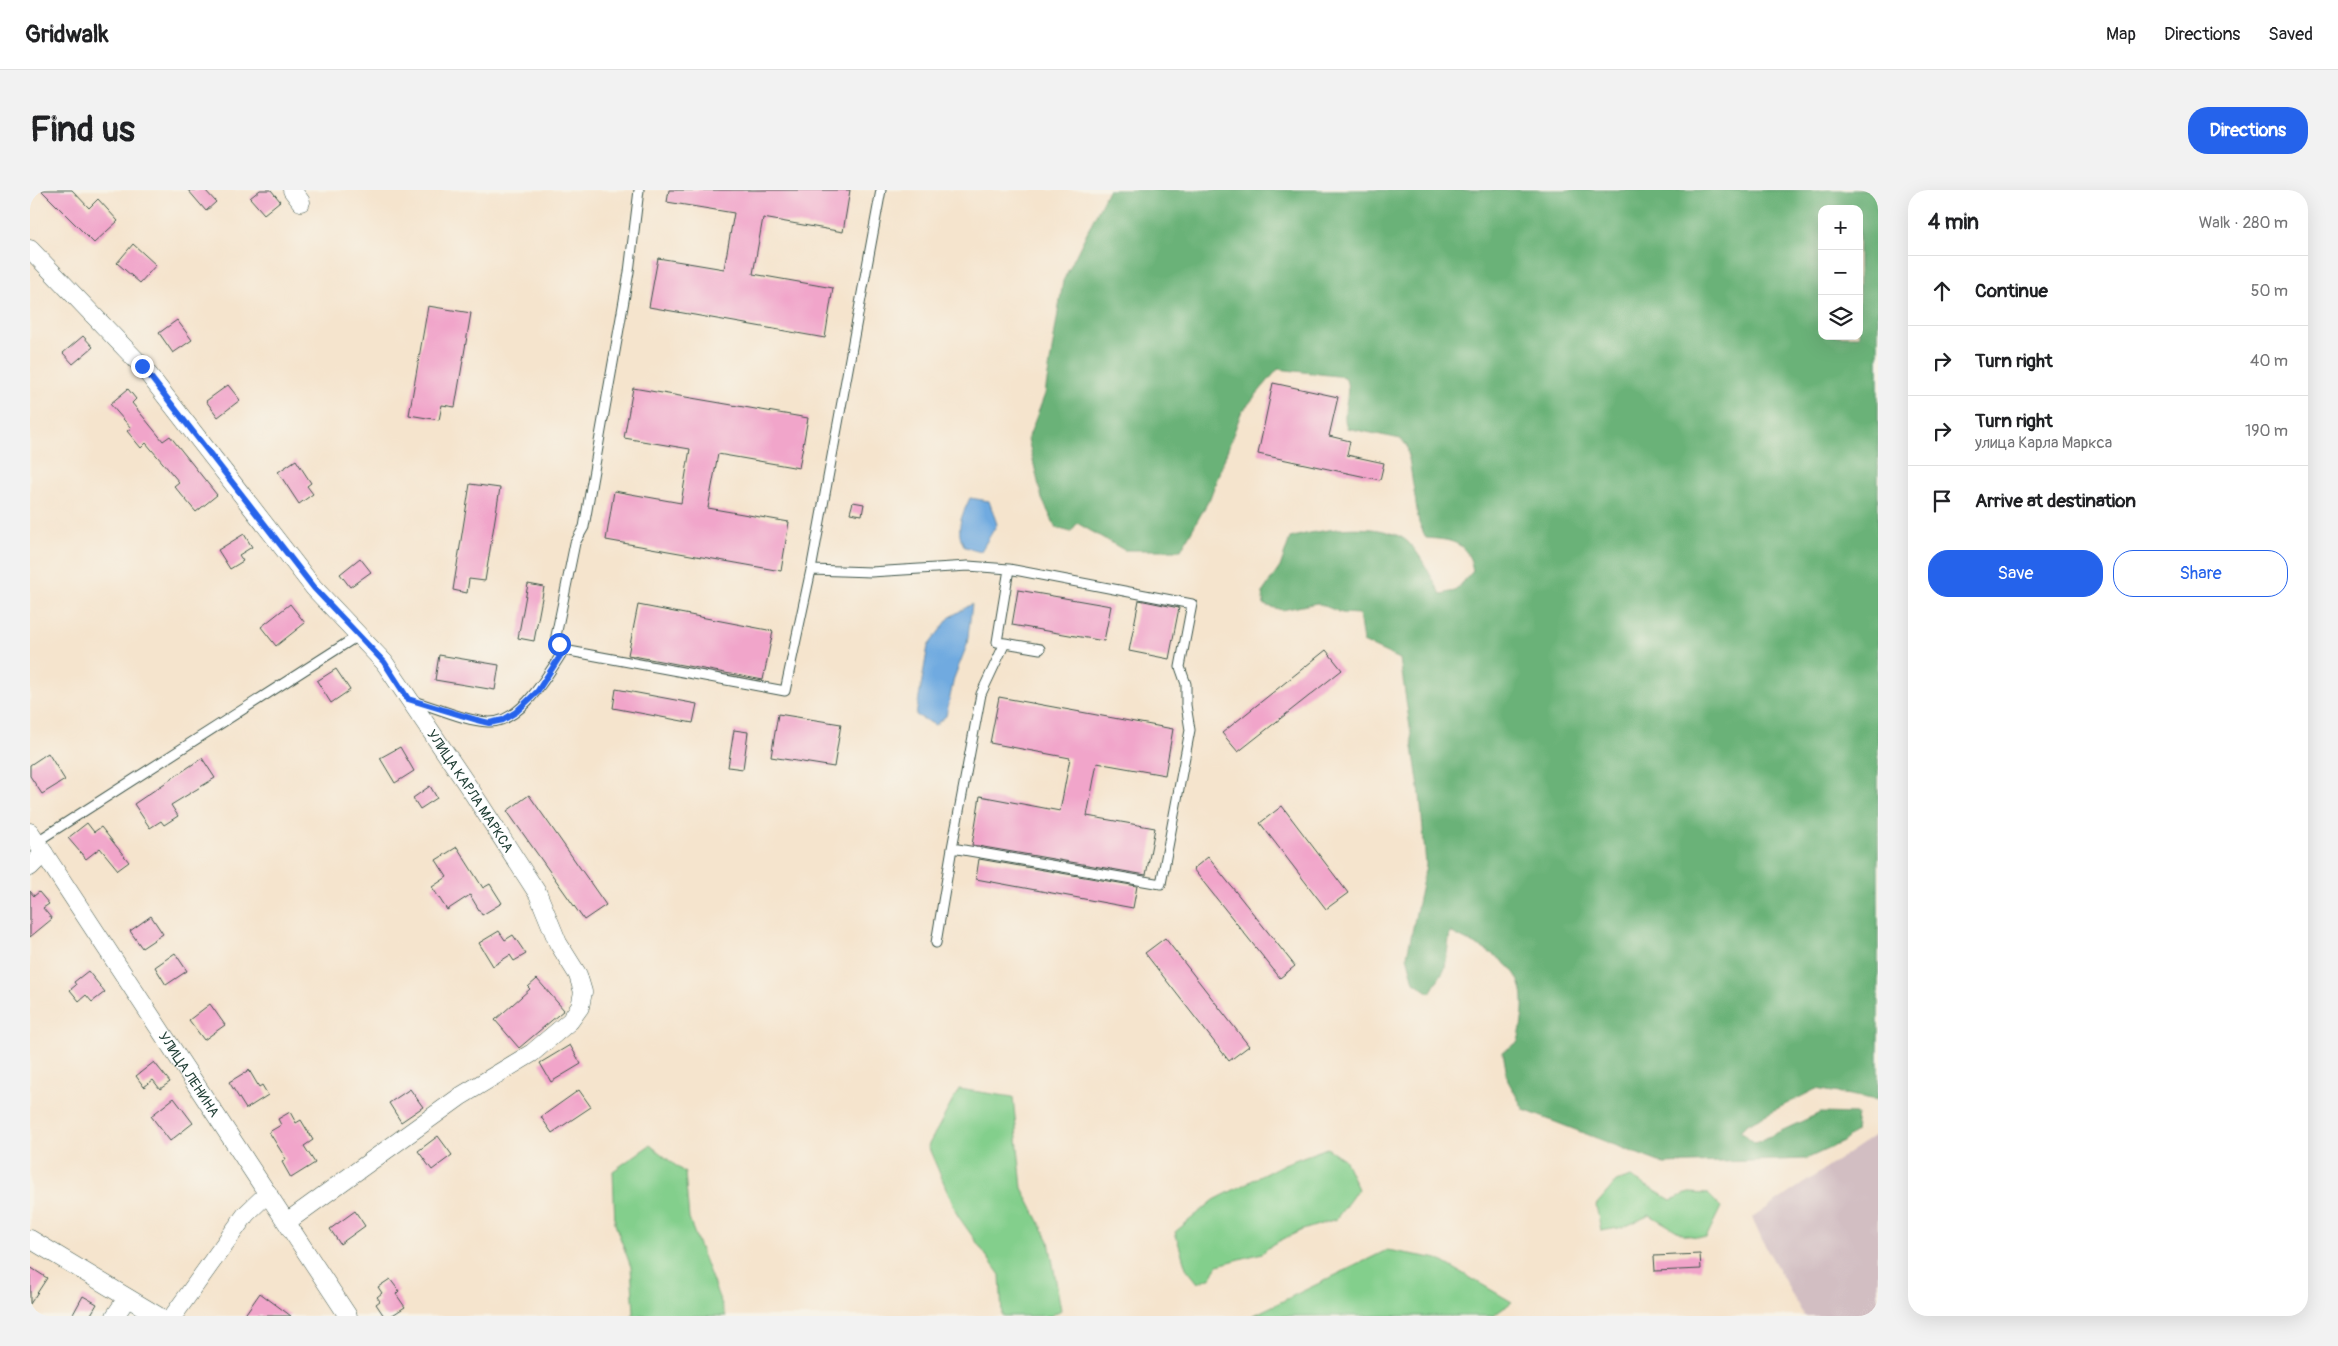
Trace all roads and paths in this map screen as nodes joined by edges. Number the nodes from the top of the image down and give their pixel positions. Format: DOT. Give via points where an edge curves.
graph roads {
  1 [pos="639,190"];
  2 [pos="881,190"];
  3 [pos="30,249"];
  4 [pos="1008,569"];
  5 [pos="812,570"];
  6 [pos="359,635"];
  7 [pos="1005,643"];
  8 [pos="1040,649"];
  9 [pos="564,650"];
  10 [pos="408,699"];
  11 [pos="37,842"];
  12 [pos="952,848"];
  13 [pos="30,867"];
  14 [pos="936,943"];
  15 [pos="268,1193"];
  16 [pos="288,1221"];
  17 [pos="30,1238"];
  18 [pos="127,1298"];
  19 [pos="115,1316"];
  20 [pos="158,1316"];
  21 [pos="173,1316"];
  22 [pos="348,1316"];
  1 -- 9 [label="lane" via="629,272 584,527 575,543 556,636"];
  2 -- 5 [label="lane"];
  3 -- 6 [label="street, УЛИЦА КАРЛА МАРКСА" via="142,366 314,588"];
  4 -- 5 [label="lane" via="968,566 871,572"];
  4 -- 7 [label="lane" via="997,642"];
  4 -- 12 [label="lane" via="1192,604 1180,667 1186,684 1190,730 1161,884"];
  5 -- 9 [label="lane" via="785,692"];
  6 -- 10 [label="street, УЛИЦА КАРЛА МАРКСА" via="384,662"];
  6 -- 11 [label="lane"];
  7 -- 8 [label="lane"];
  7 -- 12 [label="lane" via="981,694"];
  9 -- 10 [label="lane" via="537,692 503,720 489,723"];
  10 -- 16 [label="street, УЛИЦА КАРЛА МАРКСА" via="538,894 558,943 578,975 583,992 580,1006 570,1021 532,1053 461,1096"];
  11 -- 13 [label="street"];
  11 -- 15 [label="street, УЛИЦА ЛЕНИНА"];
  12 -- 14 [label="lane"];
  15 -- 16 [label="street, УЛИЦА ЛЕНИНА"];
  15 -- 21 [label="street" via="246,1214"];
  16 -- 22 [label="street, УЛИЦА ЛЕНИНА"];
  17 -- 18 [label="street"];
  18 -- 19 [label="street"];
  18 -- 20 [label="street"];
}
